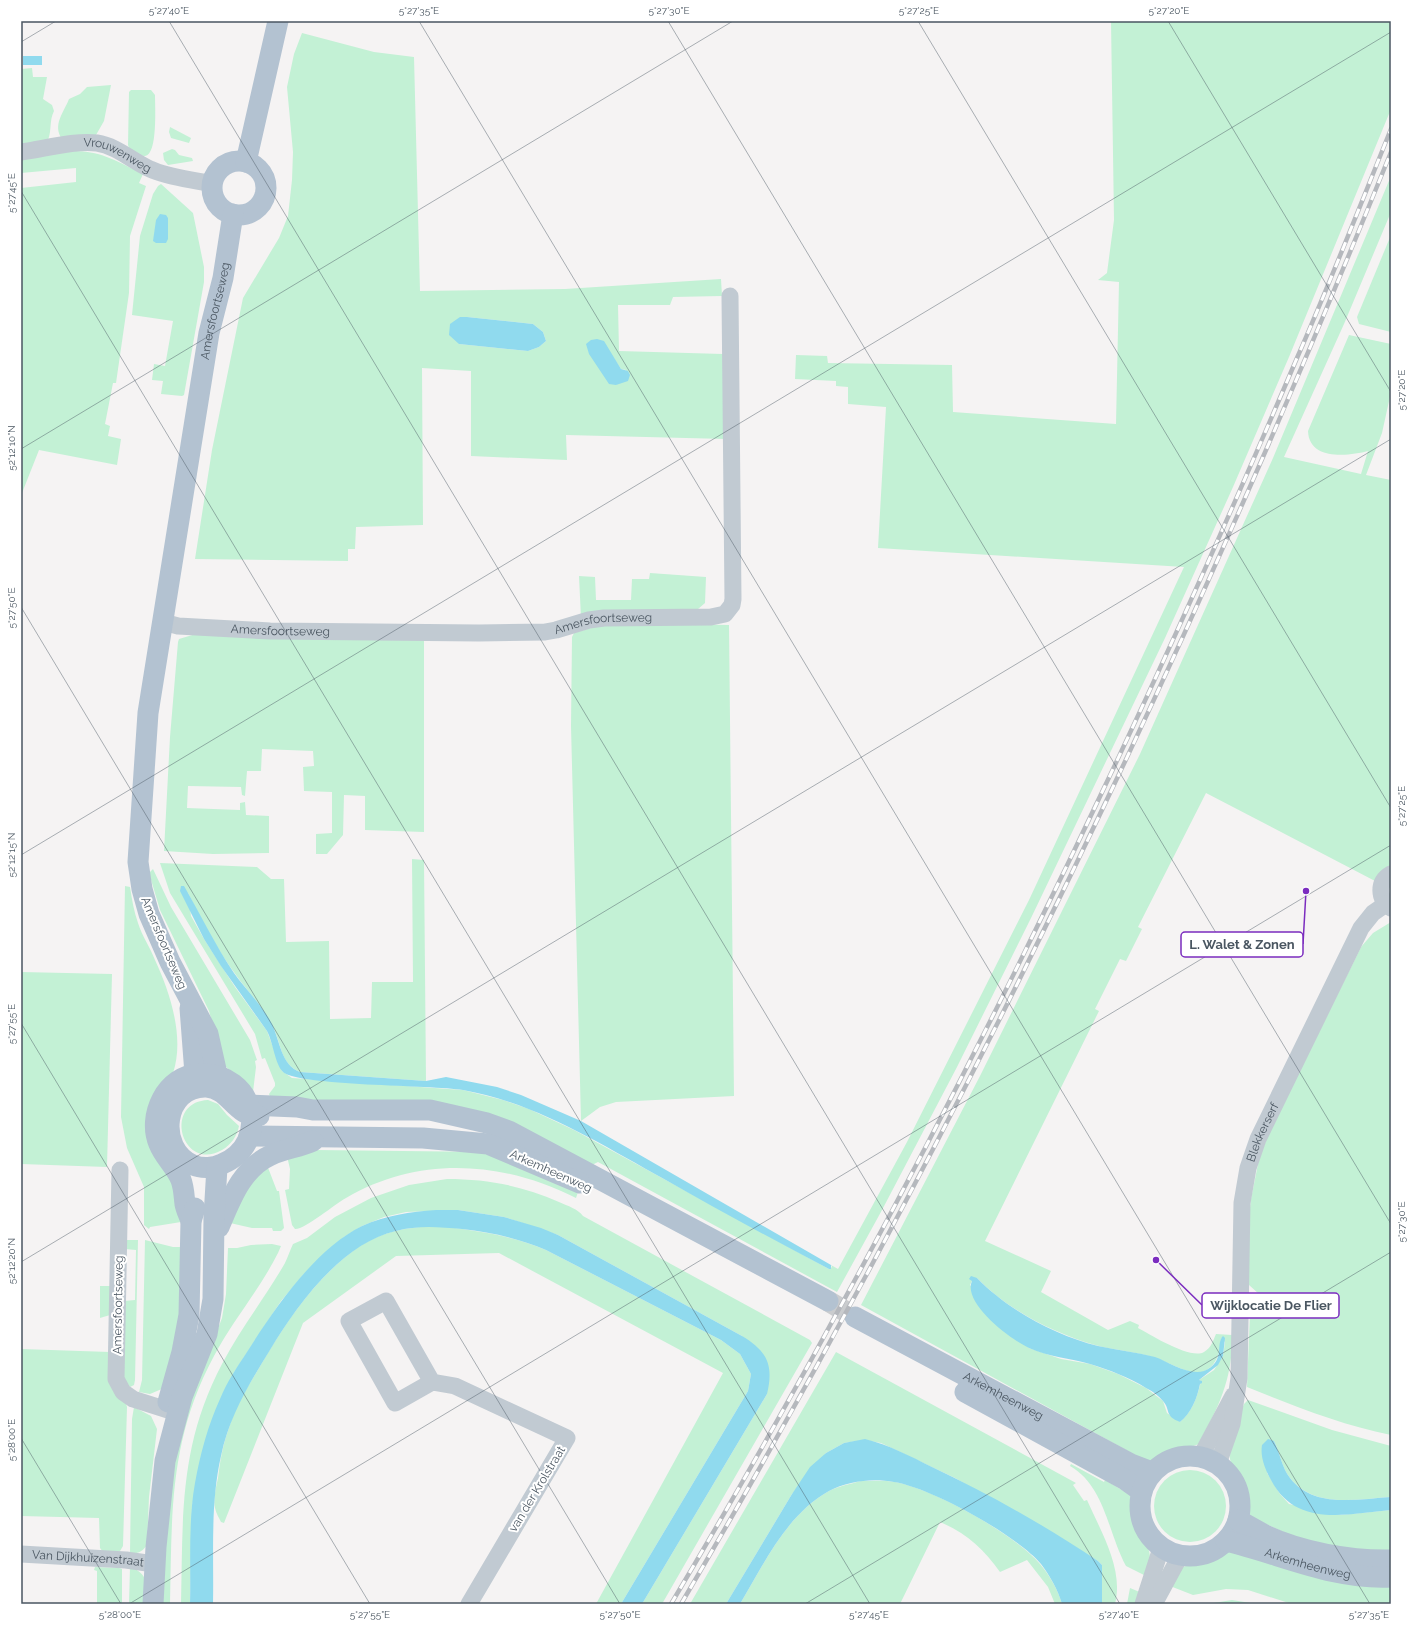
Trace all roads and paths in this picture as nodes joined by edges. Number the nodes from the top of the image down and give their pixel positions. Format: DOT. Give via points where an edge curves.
graph roads {
  1 [pos="278,21"];
  2 [pos="21,152"];
  3 [pos="246,162"];
  4 [pos="212,184"];
  5 [pos="232,214"];
  6 [pos="730,296"];
  7 [pos="163,622"];
  8 [pos="1391,874"];
  9 [pos="1388,906"];
  10 [pos="189,1001"];
  11 [pos="217,1074"];
  12 [pos="191,1080"];
  13 [pos="250,1119"];
  14 [pos="319,1138"];
  15 [pos="217,1166"];
  16 [pos="184,1167"];
  17 [pos="120,1170"];
  18 [pos="214,1238"];
  19 [pos="432,1382"];
  20 [pos="172,1412"];
  21 [pos="1209,1460"];
  22 [pos="1152,1472"];
  23 [pos="1141,1490"];
  24 [pos="1238,1520"];
  25 [pos="1226,1541"];
  26 [pos="1171,1552"];
  27 [pos="21,1554"];
  28 [pos="155,1556"];
  29 [pos="1391,1560"];
  30 [pos="1391,1577"];
  31 [pos="153,1604"];
  32 [pos="469,1604"];
  33 [pos="1143,1604"];
  34 [pos="1154,1604"];
  1 -- 3 [label="main road"];
  2 -- 4 [label="street, Vrouwenweg" via="81,143 99,143 155,171"];
  3 -- 4 [label="main road" via="225,165 217,173"];
  3 -- 5 [label="main road" via="260,171 266,187 265,195 262,203 252,211 241,215"];
  4 -- 5 [label="main road" via="212,192 219,206"];
  5 -- 7 [label="main road, Amersfoortseweg" via="223,278 209,334"];
  6 -- 7 [label="street, Amersfoortseweg" via="733,599 725,614 711,617 604,618 556,630 479,633 270,631 178,626"];
  7 -- 10 [label="main road, Amersfoortseweg" via="148,713 139,878 149,914"];
  8 -- 9 [label="street, Blekkerserf" via="1385,879 1381,889"];
  9 -- 21 [label="street, Blekkerserf" via="1373,913 1362,928 1258,1139 1248,1168 1242,1203 1239,1378 1232,1424"];
  10 -- 11 [label="main road, Amersfoortseweg" via="208,1034"];
  10 -- 12 [label="main road, Amersfoortseweg" via="181,1037"];
  11 -- 12 [label="main road"];
  11 -- 13 [label="main road" via="235,1084"];
  12 -- 13 [label="main road" via="220,1091"];
  12 -- 16 [label="main road" via="167,1091 159,1106 155,1122 158,1143"];
  13 -- 14 [label="main road, Arkemheenweg" via="296,1136"];
  13 -- 14 [label="main road, Arkemheenweg" via="297,1116 313,1110 430,1110 487,1123 509,1131 826,1308 582,1184 488,1144 423,1138"];
  13 -- 15 [label="main road" via="237,1155"];
  14 -- 18 [label="main road" via="271,1156 250,1171 233,1193"];
  15 -- 16 [label="main road"];
  15 -- 18 [label="main road"];
  16 -- 20 [label="main road" via="185,1206 191,1221 189,1315"];
  17 -- 20 [label="street, Amersfoortseweg" via="116,1379 123,1392 133,1399"];
  18 -- 20 [label="main road" via="213,1300 209,1327"];
  19 -- 19 [label="street" via="395,1403 349,1321 386,1301"];
  19 -- 32 [label="street, van der Krolstraat" via="455,1386 567,1438"];
  20 -- 28 [label="main road" via="161,1484"];
  21 -- 22 [label="main road" via="1179,1456"];
  21 -- 24 [label="main road" via="1228,1472 1235,1483 1239,1495"];
  22 -- 23 [label="main road"];
  22 -- 23 [label="main road, Arkemheenweg" via="1131,1464 852,1322"];
  23 -- 26 [label="main road" via="1139,1503 1144,1529 1152,1540"];
  24 -- 25 [label="main road"];
  24 -- 29 [label="main road, Arkemheenweg" via="1273,1538 1311,1550 1343,1557"];
  25 -- 26 [label="main road" via="1205,1554 1192,1556"];
  25 -- 30 [label="main road, Arkemheenweg" via="1315,1568"];
  26 -- 33 [label="street"];
  26 -- 34 [label="street"];
  27 -- 28 [label="street, Van Dijkhuizenstraat" via="126,1560"];
  28 -- 31 [label="main road"];
}
